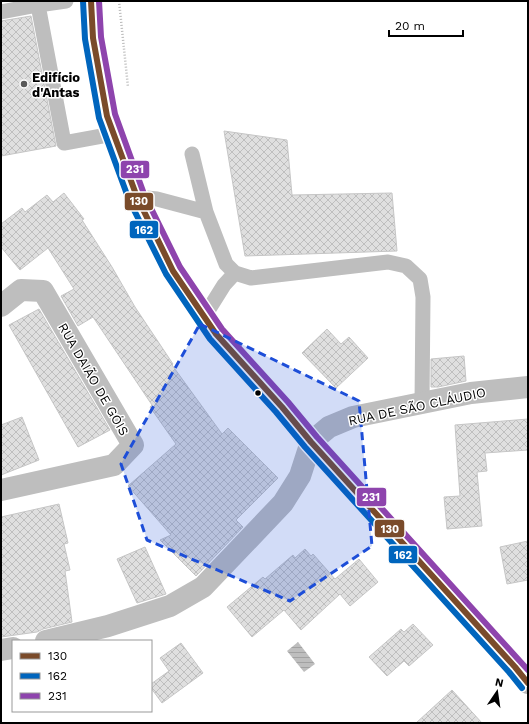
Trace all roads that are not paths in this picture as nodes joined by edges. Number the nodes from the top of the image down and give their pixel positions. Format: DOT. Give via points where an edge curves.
graph roads {
  1 [pos="66,1"];
  2 [pos="91,1"];
  3 [pos="38,5"];
  4 [pos="1,12"];
  5 [pos="113,134"];
  6 [pos="192,154"];
  7 [pos="137,197"];
  8 [pos="206,212"];
  9 [pos="235,273"];
  10 [pos="1,306"];
  11 [pos="204,317"];
  12 [pos="528,387"];
  13 [pos="422,403"];
  14 [pos="311,442"];
  15 [pos="1,490"];
  16 [pos="50,640"];
  17 [pos="12,648"];
  18 [pos="1,650"];
  19 [pos="528,683"];
  1 -- 3 [label="lane"];
  2 -- 5 [label="main road" via="98,69"];
  3 -- 4 [label="lane"];
  3 -- 5 [label="lane" via="64,142"];
  5 -- 7 [label="main road"];
  6 -- 8 [label="lane"];
  7 -- 8 [label="lane" via="157,199"];
  7 -- 11 [label="main road" via="173,272"];
  8 -- 9 [label="lane" via="226,264"];
  9 -- 11 [label="lane" via="224,285"];
  9 -- 13 [label="lane" via="251,278 388,262 406,266 420,279 423,297"];
  10 -- 15 [label="street, RUA DAIÃO DE GÓIS" via="21,290 43,292 133,445 114,465"];
  11 -- 14 [label="main road"];
  12 -- 13 [label="street, RUA DE SÃO CLÁUDIO" via="471,393"];
  13 -- 14 [label="street, RUA DE SÃO CLÁUDIO" via="353,417 329,427"];
  14 -- 16 [label="street" via="300,476 283,503 203,587 170,606 108,626"];
  14 -- 19 [label="main road"];
  17 -- 18 [label="street"];
}
